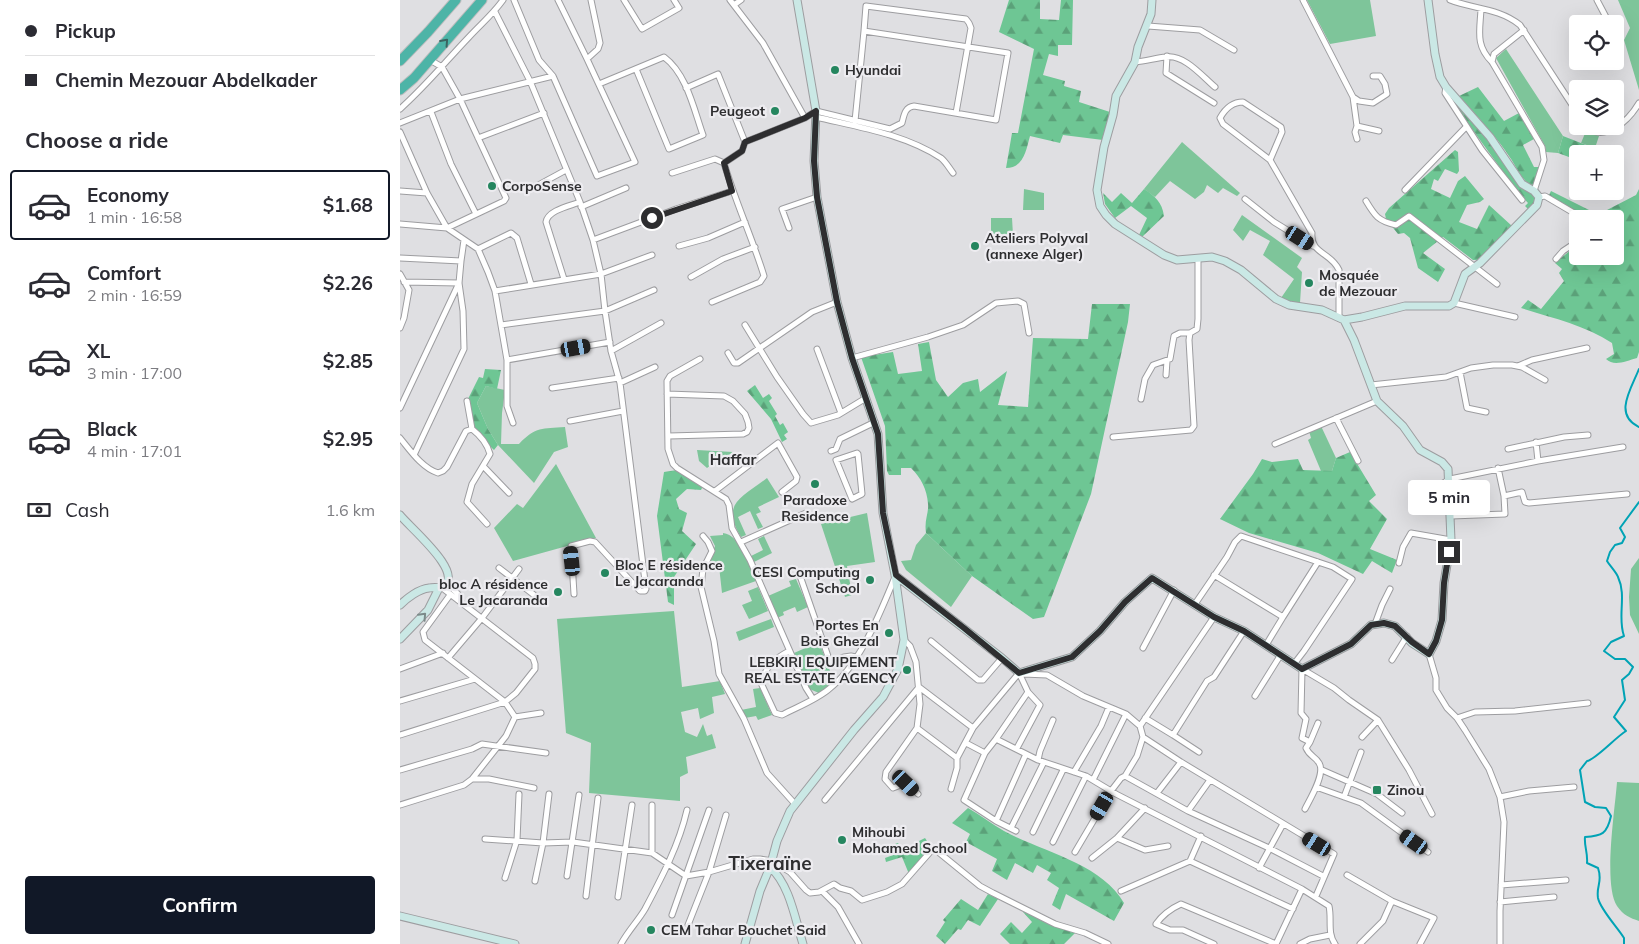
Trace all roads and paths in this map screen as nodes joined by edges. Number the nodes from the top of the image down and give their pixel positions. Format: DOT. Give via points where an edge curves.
graph roads {
  1 [pos="456,0"];
  2 [pos="482,0"];
  3 [pos="503,0"];
  4 [pos="514,0"];
  5 [pos="558,0"];
  6 [pos="591,0"];
  7 [pos="624,0"];
  8 [pos="674,0"];
  9 [pos="741,0"];
  10 [pos="797,0"];
  11 [pos="1152,0"];
  12 [pos="1304,0"];
  13 [pos="1428,0"];
  14 [pos="1450,0"];
  15 [pos="1597,0"];
  16 [pos="732,2"];
  17 [pos="1480,8"];
  18 [pos="495,12"];
  19 [pos="1605,15"];
  20 [pos="1148,26"];
  21 [pos="1524,30"];
  22 [pos="864,31"];
  23 [pos="969,46"];
  24 [pos="1234,50"];
  25 [pos="1168,56"];
  26 [pos="587,59"];
  27 [pos="430,60"];
  28 [pos="400,61"];
  29 [pos="1135,62"];
  30 [pos="1492,62"];
  31 [pos="442,67"];
  32 [pos="636,69"];
  33 [pos="553,76"];
  34 [pos="1373,76"];
  35 [pos="530,82"];
  36 [pos="599,84"];
  37 [pos="1215,87"];
  38 [pos="1446,87"];
  39 [pos="686,88"];
  40 [pos="400,90"];
  41 [pos="1353,97"];
  42 [pos="460,99"];
  43 [pos="1569,100"];
  44 [pos="1214,103"];
  45 [pos="1639,103"];
  46 [pos="400,109"];
  47 [pos="431,112"];
  48 [pos="544,113"];
  49 [pos="956,113"];
  50 [pos="816,114"];
  51 [pos="805,118"];
  52 [pos="855,121"];
  53 [pos="1624,121"];
  54 [pos="400,123"];
  55 [pos="1357,126"];
  56 [pos="1466,127"];
  57 [pos="1379,131"];
  58 [pos="400,132"];
  59 [pos="478,138"];
  60 [pos="1357,139"];
  61 [pos="745,142"];
  62 [pos="1270,160"];
  63 [pos="724,163"];
  64 [pos="566,170"];
  65 [pos="672,173"];
  66 [pos="953,173"];
  67 [pos="626,188"];
  68 [pos="531,189"];
  69 [pos="1405,190"];
  70 [pos="400,191"];
  71 [pos="732,191"];
  72 [pos="427,193"];
  73 [pos="1536,194"];
  74 [pos="817,197"];
  75 [pos="1245,199"];
  76 [pos="1522,200"];
  77 [pos="1366,201"];
  78 [pos="581,205"];
  79 [pos="1569,210"];
  80 [pos="476,214"];
  81 [pos="745,222"];
  82 [pos="400,224"];
  83 [pos="447,228"];
  84 [pos="789,228"];
  85 [pos="464,240"];
  86 [pos="593,240"];
  87 [pos="679,246"];
  88 [pos="1313,246"];
  89 [pos="755,247"];
  90 [pos="1569,247"];
  91 [pos="478,248"];
  92 [pos="652,255"];
  93 [pos="400,258"];
  94 [pos="1198,258"];
  95 [pos="1556,259"];
  96 [pos="461,261"];
  97 [pos="1475,266"];
  98 [pos="400,274"];
  99 [pos="601,274"];
  100 [pos="691,277"];
  101 [pos="564,279"];
  102 [pos="404,282"];
  103 [pos="459,283"];
  104 [pos="531,284"];
  105 [pos="1497,284"];
  106 [pos="654,290"];
  107 [pos="495,291"];
  108 [pos="712,302"];
  109 [pos="837,302"];
  110 [pos="1454,303"];
  111 [pos="605,311"];
  112 [pos="1515,317"];
  113 [pos="1342,319"];
  114 [pos="661,323"];
  115 [pos="501,325"];
  116 [pos="745,325"];
  117 [pos="400,328"];
  118 [pos="1029,333"];
  119 [pos="1190,333"];
  120 [pos="610,342"];
  121 [pos="1587,348"];
  122 [pos="760,349"];
  123 [pos="817,350"];
  124 [pos="611,351"];
  125 [pos="728,353"];
  126 [pos="852,358"];
  127 [pos="700,359"];
  128 [pos="507,360"];
  129 [pos="1167,361"];
  130 [pos="1518,366"];
  131 [pos="655,367"];
  132 [pos="1460,372"];
  133 [pos="1166,375"];
  134 [pos="619,380"];
  135 [pos="1545,380"];
  136 [pos="1371,385"];
  137 [pos="552,388"];
  138 [pos="667,394"];
  139 [pos="866,398"];
  140 [pos="1141,399"];
  141 [pos="467,401"];
  142 [pos="1377,401"];
  143 [pos="400,408"];
  144 [pos="623,411"];
  145 [pos="1486,412"];
  146 [pos="841,413"];
  147 [pos="1336,418"];
  148 [pos="570,421"];
  149 [pos="875,422"];
  150 [pos="513,423"];
  151 [pos="472,429"];
  152 [pos="1588,435"];
  153 [pos="669,436"];
  154 [pos="1113,437"];
  155 [pos="400,438"];
  156 [pos="1536,442"];
  157 [pos="1275,444"];
  158 [pos="1623,447"];
  159 [pos="1508,449"];
  160 [pos="831,451"];
  161 [pos="414,455"];
  162 [pos="836,460"];
  163 [pos="1358,461"];
  164 [pos="1538,461"];
  165 [pos="484,467"];
  166 [pos="1498,468"];
  167 [pos="1450,479"];
  168 [pos="715,491"];
  169 [pos="782,492"];
  170 [pos="509,493"];
  171 [pos="1627,494"];
  172 [pos="1504,496"];
  173 [pos="1412,502"];
  174 [pos="806,513"];
  175 [pos="400,515"];
  176 [pos="1451,516"];
  177 [pos="487,524"];
  178 [pos="702,536"];
  179 [pos="1451,540"];
  180 [pos="741,542"];
  181 [pos="1318,562"];
  182 [pos="1399,563"];
  183 [pos="499,568"];
  184 [pos="518,569"];
  185 [pos="799,573"];
  186 [pos="896,575"];
  187 [pos="1214,576"];
  188 [pos="512,578"];
  189 [pos="442,586"];
  190 [pos="1390,589"];
  191 [pos="1174,590"];
  192 [pos="574,594"];
  193 [pos="450,595"];
  194 [pos="538,598"];
  195 [pos="460,600"];
  196 [pos="1195,604"];
  197 [pos="400,606"];
  198 [pos="1214,617"];
  199 [pos="1283,617"];
  200 [pos="482,618"];
  201 [pos="1375,624"];
  202 [pos="1244,631"];
  203 [pos="401,636"];
  204 [pos="1407,636"];
  205 [pos="904,640"];
  206 [pos="932,641"];
  207 [pos="1266,645"];
  208 [pos="1143,648"];
  209 [pos="789,651"];
  210 [pos="443,653"];
  211 [pos="1429,654"];
  212 [pos="1280,656"];
  213 [pos="856,657"];
  214 [pos="448,658"];
  215 [pos="1002,658"];
  216 [pos="1392,660"];
  217 [pos="1294,664"];
  218 [pos="400,669"];
  219 [pos="1302,669"];
  220 [pos="1019,673"];
  221 [pos="475,679"];
  222 [pos="919,687"];
  223 [pos="1028,692"];
  224 [pos="1255,696"];
  225 [pos="813,699"];
  226 [pos="400,701"];
  227 [pos="505,702"];
  228 [pos="1588,703"];
  229 [pos="1109,707"];
  230 [pos="541,713"];
  231 [pos="1126,714"];
  232 [pos="515,717"];
  233 [pos="1145,718"];
  234 [pos="1457,718"];
  235 [pos="1053,720"];
  236 [pos="1378,720"];
  237 [pos="1318,723"];
  238 [pos="1140,726"];
  239 [pos="917,728"];
  240 [pos="973,728"];
  241 [pos="400,735"];
  242 [pos="1173,735"];
  243 [pos="1143,737"];
  244 [pos="1362,737"];
  245 [pos="996,739"];
  246 [pos="1310,742"];
  247 [pos="966,743"];
  248 [pos="496,746"];
  249 [pos="1017,748"];
  250 [pos="1199,752"];
  251 [pos="1361,752"];
  252 [pos="546,753"];
  253 [pos="984,753"];
  254 [pos="1026,754"];
  255 [pos="957,758"];
  256 [pos="1041,761"];
  257 [pos="1181,762"];
  258 [pos="400,770"];
  259 [pos="1064,770"];
  260 [pos="1322,770"];
  261 [pos="1074,772"];
  262 [pos="1086,776"];
  263 [pos="1125,776"];
  264 [pos="472,779"];
  265 [pos="1093,780"];
  266 [pos="1210,780"];
  267 [pos="1350,781"];
  268 [pos="1316,787"];
  269 [pos="1574,787"];
  270 [pos="534,788"];
  271 [pos="950,789"];
  272 [pos="1111,791"];
  273 [pos="1157,793"];
  274 [pos="519,794"];
  275 [pos="548,794"];
  276 [pos="918,794"];
  277 [pos="579,795"];
  278 [pos="1344,797"];
  279 [pos="1500,797"];
  280 [pos="598,798"];
  281 [pos="825,800"];
  282 [pos="795,804"];
  283 [pos="400,805"];
  284 [pos="632,805"];
  285 [pos="652,805"];
  286 [pos="1145,808"];
  287 [pos="1305,809"];
  288 [pos="687,810"];
  289 [pos="709,810"];
  290 [pos="1188,811"];
  291 [pos="1402,813"];
  292 [pos="1432,814"];
  293 [pos="726,815"];
  294 [pos="996,821"];
  295 [pos="1283,824"];
  296 [pos="1033,832"];
  297 [pos="1201,836"];
  298 [pos="1117,838"];
  299 [pos="485,839"];
  300 [pos="517,840"];
  301 [pos="573,842"];
  302 [pos="1053,842"];
  303 [pos="542,843"];
  304 [pos="592,844"];
  305 [pos="1168,846"];
  306 [pos="1269,848"];
  307 [pos="624,850"];
  308 [pos="1075,852"];
  309 [pos="1428,852"];
  310 [pos="652,853"];
  311 [pos="1092,858"];
  312 [pos="1190,861"];
  313 [pos="667,864"];
  314 [pos="771,864"];
  315 [pos="1259,868"];
  316 [pos="709,872"];
  317 [pos="1347,875"];
  318 [pos="567,876"];
  319 [pos="686,876"];
  320 [pos="1323,876"];
  321 [pos="506,878"];
  322 [pos="1566,880"];
  323 [pos="535,881"];
  324 [pos="1502,885"];
  325 [pos="1302,889"];
  326 [pos="822,891"];
  327 [pos="1121,891"];
  328 [pos="586,896"];
  329 [pos="1316,896"];
  330 [pos="618,897"];
  331 [pos="1554,897"];
  332 [pos="1392,901"];
  333 [pos="1500,902"];
  334 [pos="1293,909"];
  335 [pos="672,915"];
  336 [pos="400,916"];
  337 [pos="688,925"];
  338 [pos="1330,935"];
  339 [pos="515,944"];
  340 [pos="621,944"];
  341 [pos="746,944"];
  342 [pos="803,944"];
  343 [pos="859,944"];
  344 [pos="1108,944"];
  345 [pos="1214,944"];
  346 [pos="1276,944"];
  347 [pos="1300,944"];
  348 [pos="1335,944"];
  349 [pos="1360,944"];
  350 [pos="1420,944"];
  351 [pos="1500,944"];
  1 -- 28 [label="highway"];
  27 -- 2 [label="highway, one-way"];
  3 -- 18 [label="street"];
  4 -- 33 [label="street" via="539,60"];
  5 -- 26 [label="street"];
  6 -- 26 [label="street" via="600,42 598,49"];
  7 -- 8 [label="street" via="642,29 679,8"];
  9 -- 16 [label="street"];
  10 -- 50 [label="street"];
  11 -- 20 [label="street"];
  12 -- 41 [label="street"];
  13 -- 38 [label="street" via="1435,54 1440,77"];
  14 -- 17 [label="street"];
  15 -- 19 [label="street"];
  16 -- 51 [label="street" via="763,43"];
  17 -- 21 [label="street" via="1504,14"];
  17 -- 30 [label="street" via="1480,42 1484,54"];
  18 -- 31 [label="street"];
  18 -- 35 [label="street"];
  20 -- 24 [label="street" via="1200,30"];
  20 -- 29 [label="street"];
  21 -- 30 [label="street" via="1494,54"];
  21 -- 43 [label="street"];
  22 -- 23 [label="street"];
  22 -- 23 [label="street" via="866,6 966,20 971,28"];
  22 -- 52 [label="street"];
  23 -- 49 [label="street"];
  23 -- 49 [label="street" via="1008,54 996,120"];
  25 -- 29 [label="street"];
  25 -- 37 [label="street" via="1181,59"];
  25 -- 44 [label="street" via="1166,73"];
  26 -- 36 [label="street"];
  27 -- 31 [label="street"];
  27 -- 40 [label="highway"];
  29 -- 94 [label="street" via="1116,96 1100,166 1097,198 1115,224 1156,251 1177,260"];
  30 -- 73 [label="street" via="1542,148 1544,160"];
  31 -- 42 [label="street"];
  31 -- 46 [label="street"];
  32 -- 36 [label="street"];
  32 -- 39 [label="street" via="664,57 672,63"];
  32 -- 39 [label="street" via="669,149 703,135"];
  33 -- 35 [label="street"];
  33 -- 36 [label="street" via="597,176 635,162"];
  34 -- 41 [label="street" via="1380,76 1387,94 1373,103"];
  35 -- 42 [label="street"];
  35 -- 48 [label="street"];
  38 -- 56 [label="street" via="1444,93"];
  38 -- 73 [label="street" via="1490,137 1522,184"];
  39 -- 61 [label="street" via="718,74"];
  41 -- 55 [label="street"];
  42 -- 47 [label="street"];
  42 -- 59 [label="street"];
  45 -- 53 [label="street"];
  47 -- 54 [label="street"];
  47 -- 80 [label="street" via="451,164"];
  48 -- 59 [label="street"];
  48 -- 64 [label="street"];
  49 -- 52 [label="street" via="909,107 902,123 890,129"];
  50 -- 51 [label="street"];
  50 -- 52 [label="street"];
  50 -- 66 [label="street" via="908,142 942,159"];
  50 -- 74 [label="street" via="814,161"];
  51 -- 61 [label="street"];
  55 -- 57 [label="street"];
  55 -- 60 [label="street"];
  56 -- 69 [label="street"];
  56 -- 76 [label="street"];
  58 -- 72 [label="street"];
  59 -- 80 [label="street" via="506,198"];
  61 -- 63 [label="street" via="742,151"];
  62 -- 62 [label="street" via="1282,132 1281,127 1243,102 1225,110 1220,118 1223,124"];
  62 -- 88 [label="street" via="1312,233"];
  63 -- 65 [label="street" via="715,159"];
  63 -- 71 [label="street"];
  64 -- 68 [label="street"];
  64 -- 78 [label="street"];
  67 -- 78 [label="street"];
  70 -- 72 [label="street"];
  71 -- 81 [label="street"];
  71 -- 86 [label="street"];
  72 -- 83 [label="street"];
  73 -- 79 [label="street"];
  73 -- 97 [label="street" via="1537,205"];
  74 -- 84 [label="street" via="782,209"];
  74 -- 109 [label="street"];
  75 -- 88 [label="street"];
  77 -- 97 [label="street" via="1376,217 1388,223 1396,225 1410,216"];
  78 -- 86 [label="street"];
  78 -- 101 [label="street" via="546,218"];
  80 -- 83 [label="street"];
  81 -- 87 [label="street"];
  81 -- 89 [label="street"];
  82 -- 83 [label="street"];
  83 -- 85 [label="street"];
  85 -- 91 [label="street"];
  85 -- 96 [label="street"];
  86 -- 99 [label="street"];
  88 -- 113 [label="street" via="1336,263 1339,270"];
  89 -- 100 [label="street" via="723,259"];
  89 -- 108 [label="street" via="764,276 760,282"];
  90 -- 95 [label="street"];
  91 -- 104 [label="street" via="514,234"];
  91 -- 107 [label="street"];
  92 -- 99 [label="street"];
  93 -- 96 [label="street"];
  94 -- 113 [label="street" via="1212,257 1225,261 1289,305 1322,310"];
  94 -- 119 [label="street" via="1197,329"];
  96 -- 103 [label="street"];
  97 -- 105 [label="street"];
  97 -- 110 [label="street" via="1465,274"];
  98 -- 102 [label="street"];
  99 -- 101 [label="street"];
  99 -- 111 [label="street"];
  101 -- 104 [label="street"];
  102 -- 103 [label="street"];
  102 -- 117 [label="street" via="409,290"];
  103 -- 143 [label="street"];
  103 -- 161 [label="street" via="464,349"];
  104 -- 107 [label="street"];
  106 -- 111 [label="street"];
  107 -- 115 [label="street"];
  109 -- 122 [label="street" via="812,312"];
  109 -- 126 [label="street"];
  110 -- 112 [label="street"];
  110 -- 113 [label="street" via="1437,307 1405,306"];
  111 -- 115 [label="street"];
  111 -- 120 [label="street"];
  113 -- 136 [label="street" via="1354,340"];
  114 -- 124 [label="street"];
  115 -- 128 [label="street"];
  116 -- 122 [label="street"];
  118 -- 126 [label="street" via="1024,304 1018,300 996,303 963,325"];
  119 -- 129 [label="street" via="1174,336 1172,355"];
  119 -- 154 [label="street" via="1194,426 1191,430"];
  120 -- 124 [label="street"];
  120 -- 128 [label="street"];
  121 -- 130 [label="street"];
  122 -- 125 [label="street" via="738,363 734,363"];
  122 -- 146 [label="street" via="812,423"];
  123 -- 146 [label="street"];
  124 -- 134 [label="street"];
  126 -- 139 [label="street"];
  127 -- 138 [label="street" via="668,378"];
  128 -- 150 [label="street" via="507,406"];
  129 -- 133 [label="street"];
  129 -- 140 [label="street" via="1153,366 1148,373"];
  130 -- 132 [label="street" via="1493,365"];
  130 -- 135 [label="street"];
  131 -- 134 [label="street"];
  132 -- 136 [label="street" via="1446,377"];
  132 -- 145 [label="street" via="1467,408"];
  134 -- 137 [label="street"];
  134 -- 144 [label="street"];
  136 -- 142 [label="street"];
  138 -- 153 [label="street"];
  138 -- 153 [label="street" via="724,396 746,414 749,428 742,434"];
  139 -- 146 [label="street"];
  139 -- 149 [label="street"];
  141 -- 151 [label="street"];
  142 -- 147 [label="street"];
  142 -- 167 [label="street" via="1403,426 1420,450 1448,468"];
  144 -- 148 [label="street"];
  144 -- 192 [label="street" via="646,589 645,592 640,591 590,541 571,546"];
  147 -- 157 [label="street"];
  147 -- 163 [label="street"];
  149 -- 160 [label="street" via="840,439 836,449"];
  149 -- 186 [label="street" via="883,513"];
  151 -- 161 [label="street" via="466,430 443,471 432,471"];
  151 -- 165 [label="street" via="485,441 490,454"];
  152 -- 156 [label="street"];
  153 -- 168 [label="street" via="668,449 673,464"];
  155 -- 161 [label="street"];
  156 -- 159 [label="street"];
  156 -- 164 [label="street"];
  158 -- 164 [label="street"];
  162 -- 162 [label="street" via="850,498 861,495 858,454"];
  164 -- 166 [label="street"];
  165 -- 170 [label="street"];
  165 -- 177 [label="street" via="472,484 467,502"];
  166 -- 167 [label="street"];
  166 -- 172 [label="street"];
  167 -- 173 [label="street"];
  167 -- 176 [label="street"];
  168 -- 169 [label="street" via="778,443 798,479"];
  168 -- 180 [label="street" via="726,499 732,528"];
  171 -- 172 [label="street" via="1528,503 1522,492"];
  172 -- 176 [label="street" via="1505,514"];
  174 -- 180 [label="street"];
  175 -- 189 [label="street" via="446,565 449,577"];
  176 -- 179 [label="street"];
  178 -- 282 [label="street" via="712,551 703,569 701,587 719,674 744,719 767,773"];
  179 -- 182 [label="street" via="1411,533"];
  179 -- 211 [label="street" via="1442,620"];
  180 -- 209 [label="street"];
  181 -- 187 [label="street" via="1241,536"];
  181 -- 199 [label="street"];
  181 -- 217 [label="street" via="1352,579"];
  183 -- 188 [label="street"];
  184 -- 188 [label="street"];
  185 -- 213 [label="street" via="830,662"];
  186 -- 205 [label="street"];
  186 -- 213 [label="street"];
  186 -- 215 [label="street"];
  187 -- 196 [label="street"];
  187 -- 199 [label="street"];
  188 -- 194 [label="street"];
  188 -- 200 [label="street"];
  189 -- 193 [label="street"];
  189 -- 195 [label="street" via="456,592"];
  189 -- 197 [label="street" via="424,589"];
  203 -- 189 [label="street, one-way" via="428,610"];
  190 -- 201 [label="street"];
  191 -- 196 [label="street"];
  191 -- 208 [label="street"];
  191 -- 220 [label="street" via="1152,578 1072,657"];
  193 -- 195 [label="street"];
  193 -- 210 [label="street" via="423,632 425,640"];
  195 -- 200 [label="street"];
  196 -- 198 [label="street"];
  198 -- 202 [label="street"];
  198 -- 233 [label="street"];
  199 -- 207 [label="street"];
  200 -- 214 [label="street"];
  200 -- 227 [label="street" via="533,658 535,664 535,669"];
  201 -- 204 [label="street" via="1395,626"];
  201 -- 219 [label="street" via="1351,644"];
  202 -- 207 [label="street"];
  202 -- 242 [label="street" via="1214,677 1206,681"];
  204 -- 211 [label="street"];
  204 -- 216 [label="street"];
  205 -- 222 [label="street" via="916,662"];
  205 -- 282 [label="street" via="898,669 883,697"];
  206 -- 215 [label="street" via="978,680 982,680"];
  207 -- 212 [label="street"];
  209 -- 225 [label="street"];
  209 -- 225 [label="street" via="775,659 761,683 775,713 782,715"];
  210 -- 214 [label="street"];
  210 -- 218 [label="street"];
  211 -- 234 [label="street" via="1436,690"];
  212 -- 217 [label="street"];
  212 -- 224 [label="street"];
  213 -- 225 [label="street" via="832,687"];
  214 -- 221 [label="street"];
  215 -- 220 [label="street"];
  217 -- 219 [label="street"];
  219 -- 236 [label="street"];
  219 -- 246 [label="street" via="1301,713 1306,720 1302,738"];
  220 -- 223 [label="street"];
  220 -- 229 [label="street" via="1047,675"];
  220 -- 240 [label="street"];
  221 -- 226 [label="street"];
  221 -- 227 [label="street"];
  222 -- 239 [label="street"];
  222 -- 240 [label="street"];
  222 -- 281 [label="street"];
  223 -- 245 [label="street"];
  223 -- 249 [label="street" via="1040,705"];
  227 -- 232 [label="street"];
  227 -- 241 [label="street"];
  228 -- 234 [label="street" via="1475,712"];
  229 -- 231 [label="street"];
  229 -- 261 [label="street"];
  230 -- 232 [label="street"];
  231 -- 238 [label="street"];
  231 -- 265 [label="street"];
  232 -- 248 [label="street" via="506,736"];
  233 -- 238 [label="street"];
  233 -- 242 [label="street"];
  234 -- 279 [label="street" via="1489,769"];
  235 -- 256 [label="street" via="1040,751"];
  236 -- 244 [label="street"];
  236 -- 292 [label="street"];
  237 -- 246 [label="street"];
  238 -- 243 [label="street"];
  239 -- 255 [label="street"];
  239 -- 276 [label="street" via="886,772 885,779 893,788 906,783"];
  240 -- 247 [label="street"];
  242 -- 250 [label="street"];
  243 -- 257 [label="street"];
  243 -- 263 [label="street" via="1137,756"];
  245 -- 249 [label="street"];
  245 -- 253 [label="street"];
  246 -- 260 [label="street" via="1306,748"];
  247 -- 253 [label="street"];
  247 -- 255 [label="street"];
  248 -- 252 [label="street"];
  248 -- 258 [label="street" via="482,744"];
  248 -- 264 [label="street"];
  249 -- 254 [label="street"];
  251 -- 267 [label="street"];
  253 -- 294 [label="street" via="964,800"];
  254 -- 256 [label="street"];
  254 -- 294 [label="street"];
  255 -- 271 [label="street"];
  256 -- 259 [label="street"];
  256 -- 294 [label="street" via="1014,829"];
  257 -- 266 [label="street"];
  257 -- 273 [label="street"];
  259 -- 261 [label="street"];
  259 -- 296 [label="street"];
  260 -- 267 [label="street"];
  260 -- 268 [label="street"];
  261 -- 262 [label="street"];
  262 -- 265 [label="street"];
  262 -- 302 [label="street"];
  263 -- 272 [label="street"];
  263 -- 273 [label="street"];
  264 -- 270 [label="street"];
  264 -- 283 [label="street" via="464,785"];
  265 -- 272 [label="street"];
  266 -- 290 [label="street"];
  266 -- 295 [label="street"];
  267 -- 278 [label="street"];
  267 -- 291 [label="street" via="1377,794"];
  268 -- 278 [label="street"];
  268 -- 287 [label="street"];
  269 -- 279 [label="street"];
  272 -- 286 [label="street"];
  272 -- 308 [label="street"];
  273 -- 290 [label="street"];
  274 -- 300 [label="street"];
  275 -- 303 [label="street"];
  277 -- 301 [label="street"];
  278 -- 309 [label="street" via="1361,803"];
  279 -- 324 [label="street" via="1504,822"];
  280 -- 304 [label="street"];
  282 -- 314 [label="street" via="782,829"];
  284 -- 307 [label="street"];
  285 -- 310 [label="street"];
  286 -- 297 [label="street"];
  286 -- 298 [label="street"];
  288 -- 313 [label="street" via="682,833"];
  289 -- 319 [label="street"];
  290 -- 306 [label="street"];
  293 -- 316 [label="street"];
  295 -- 306 [label="street"];
  295 -- 320 [label="street" via="1334,854"];
  297 -- 312 [label="street"];
  297 -- 315 [label="street"];
  298 -- 305 [label="street" via="1145,850"];
  298 -- 311 [label="street"];
  299 -- 300 [label="street"];
  300 -- 303 [label="street"];
  300 -- 321 [label="street"];
  301 -- 303 [label="street"];
  301 -- 304 [label="street"];
  301 -- 318 [label="street"];
  303 -- 323 [label="street"];
  304 -- 307 [label="street"];
  304 -- 328 [label="street"];
  306 -- 315 [label="street"];
  306 -- 320 [label="street"];
  307 -- 310 [label="street"];
  307 -- 330 [label="street"];
  310 -- 313 [label="street"];
  312 -- 327 [label="street"];
  312 -- 334 [label="street"];
  313 -- 319 [label="street"];
  313 -- 340 [label="street" via="644,910"];
  314 -- 316 [label="street" via="753,859"];
  314 -- 326 [label="street" via="790,872 806,890"];
  314 -- 341 [label="street"];
  314 -- 342 [label="street" via="786,891"];
  315 -- 325 [label="street"];
  316 -- 319 [label="street"];
  316 -- 337 [label="street"];
  317 -- 332 [label="street"];
  319 -- 335 [label="street"];
  320 -- 329 [label="street"];
  322 -- 324 [label="street"];
  324 -- 333 [label="street"];
  325 -- 329 [label="street"];
  325 -- 334 [label="street"];
  326 -- 343 [label="street" via="838,907"];
  326 -- 344 [label="street" via="834,884 852,891 862,900 887,892 902,884 932,851 937,851 980,886 1055,924"];
  329 -- 338 [label="street" via="1329,906"];
  331 -- 333 [label="street"];
  332 -- 349 [label="street" via="1383,921"];
  332 -- 350 [label="street" via="1434,918"];
  333 -- 351 [label="street"];
  334 -- 346 [label="street"];
  336 -- 339 [label="street"];
  338 -- 347 [label="street"];
  338 -- 348 [label="street"];
  345 -- 346 [label="street" via="1183,930 1170,930 1156,924 1163,914 1181,904"];
}
